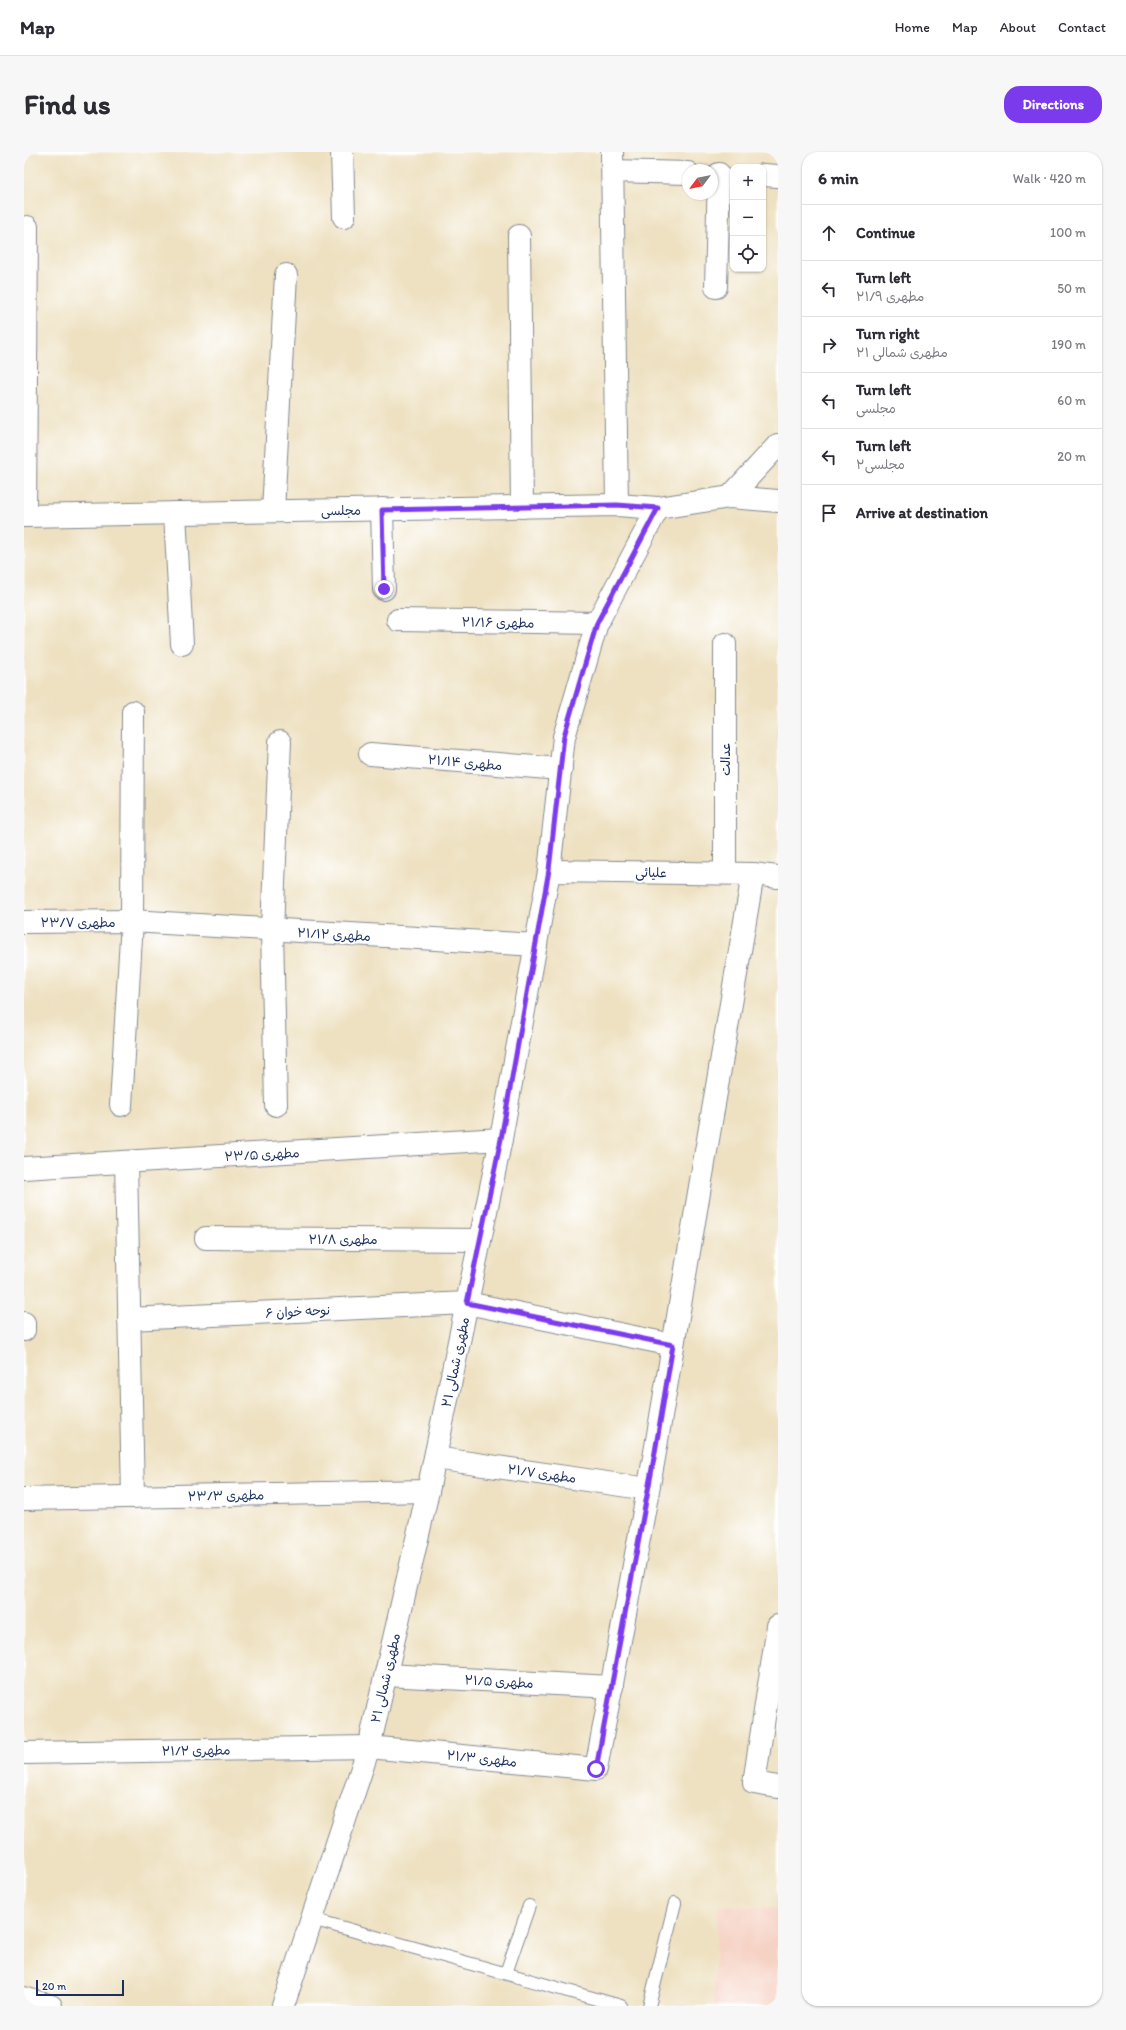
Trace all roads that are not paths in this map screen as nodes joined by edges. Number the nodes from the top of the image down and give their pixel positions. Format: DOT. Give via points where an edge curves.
graph roads {
  1 [pos="342,152"];
  2 [pos="613,161"];
  3 [pos="682,172"];
  4 [pos="721,174"];
  5 [pos="766,175"];
  6 [pos="778,176"];
  7 [pos="344,218"];
  8 [pos="27,227"];
  9 [pos="519,236"];
  10 [pos="286,275"];
  11 [pos="716,287"];
  12 [pos="778,445"];
  13 [pos="730,497"];
  14 [pos="778,501"];
  15 [pos="617,505"];
  16 [pos="522,507"];
  17 [pos="658,508"];
  18 [pos="382,510"];
  19 [pos="273,511"];
  20 [pos="175,513"];
  21 [pos="25,516"];
  22 [pos="384,589"];
  23 [pos="398,620"];
  24 [pos="597,623"];
  25 [pos="182,644"];
  26 [pos="725,644"];
  27 [pos="133,712"];
  28 [pos="280,742"];
  29 [pos="370,754"];
  30 [pos="561,769"];
  31 [pos="549,870"];
  32 [pos="725,873"];
  33 [pos="753,874"];
  34 [pos="778,877"];
  35 [pos="132,921"];
  36 [pos="24,922"];
  37 [pos="272,930"];
  38 [pos="536,945"];
  39 [pos="121,1105"];
  40 [pos="276,1105"];
  41 [pos="501,1139"];
  42 [pos="126,1162"];
  43 [pos="24,1168"];
  44 [pos="206,1238"];
  45 [pos="480,1240"];
  46 [pos="467,1303"];
  47 [pos="129,1319"];
  48 [pos="24,1323"];
  49 [pos="24,1330"];
  50 [pos="673,1345"];
  51 [pos="435,1458"];
  52 [pos="648,1489"];
  53 [pos="428,1491"];
  54 [pos="133,1497"];
  55 [pos="24,1499"];
  56 [pos="778,1626"];
  57 [pos="386,1675"];
  58 [pos="612,1687"];
  59 [pos="369,1747"];
  60 [pos="24,1753"];
  61 [pos="778,1787"];
  62 [pos="675,1903"];
  63 [pos="529,1906"];
  64 [pos="312,1918"];
  65 [pos="506,1973"];
  66 [pos="24,1998"];
  67 [pos="51,2006"];
  68 [pos="283,2006"];
  69 [pos="622,2006"];
  70 [pos="649,2006"];
  1 -- 7 [label="street"];
  2 -- 3 [label="street"];
  2 -- 15 [label="street"];
  4 -- 11 [label="street"];
  5 -- 6 [label="street"];
  8 -- 21 [label="street"];
  9 -- 16 [label="street"];
  10 -- 19 [label="street"];
  12 -- 13 [label="street"];
  13 -- 14 [label="street"];
  13 -- 17 [label="street"];
  15 -- 16 [label="street, مجلسی"];
  15 -- 17 [label="street, مجلسی"];
  16 -- 18 [label="street, مجلسی"];
  17 -- 24 [label="street, مطهری شمالی ۲۱"];
  18 -- 19 [label="street, مجلسی"];
  18 -- 22 [label="street"];
  19 -- 20 [label="street, مجلسی"];
  20 -- 21 [label="street, مجلسی"];
  20 -- 25 [label="street"];
  23 -- 24 [label="street, مطهری ۲۱/۱۶"];
  24 -- 30 [label="street, مطهری شمالی ۲۱" via="564,736"];
  26 -- 32 [label="street, عدالت"];
  27 -- 35 [label="street"];
  28 -- 37 [label="street"];
  29 -- 30 [label="street, مطهری ۲۱/۱۴"];
  30 -- 31 [label="street, مطهری شمالی ۲۱"];
  31 -- 32 [label="street, علیائی"];
  31 -- 38 [label="street, مطهری شمالی ۲۱"];
  32 -- 33 [label="street, علیائی"];
  33 -- 34 [label="street, علیائی"];
  33 -- 50 [label="street"];
  35 -- 36 [label="street, مطهری ۲۳/۷"];
  35 -- 37 [label="street, مطهری ۲۱/۱۲"];
  35 -- 39 [label="street"];
  37 -- 38 [label="street, مطهری ۲۱/۱۲"];
  37 -- 40 [label="street"];
  38 -- 41 [label="street, مطهری شمالی ۲۱"];
  41 -- 42 [label="street, مطهری ۲۳/۵"];
  41 -- 45 [label="street, مطهری شمالی ۲۱"];
  42 -- 43 [label="street, مطهری ۲۳/۵"];
  42 -- 47 [label="street"];
  44 -- 45 [label="street, مطهری ۲۱/۸"];
  45 -- 46 [label="street, مطهری شمالی ۲۱"];
  46 -- 47 [label="street, نوحه خوان ۶"];
  46 -- 50 [label="street, نوحه خوان ۶"];
  46 -- 51 [label="street, مطهری شمالی ۲۱"];
  47 -- 54 [label="street"];
  48 -- 49 [label="street"];
  50 -- 52 [label="street"];
  51 -- 52 [label="street, مطهری ۲۱/۷"];
  51 -- 53 [label="street, مطهری شمالی ۲۱"];
  52 -- 58 [label="street"];
  53 -- 54 [label="street, مطهری ۲۳/۳"];
  53 -- 57 [label="street, مطهری شمالی ۲۱"];
  54 -- 55 [label="street, مطهری ۲۳/۳"];
  56 -- 61 [label="street" via="754,1783"];
  57 -- 58 [label="street, مطهری ۲۱/۵"];
  57 -- 59 [label="street, مطهری شمالی ۲۱"];
  58 -- 59 [label="street, مطهری ۲۱/۳" via="596,1769"];
  59 -- 60 [label="street, مطهری ۲۱/۲"];
  59 -- 64 [label="street, مطهری شمالی ۲۱"];
  62 -- 70 [label="lane"];
  63 -- 65 [label="lane"];
  64 -- 65 [label="lane"];
  64 -- 68 [label="street, مطهری شمالی ۲۱"];
  65 -- 69 [label="lane"];
  66 -- 67 [label="street"];
}
